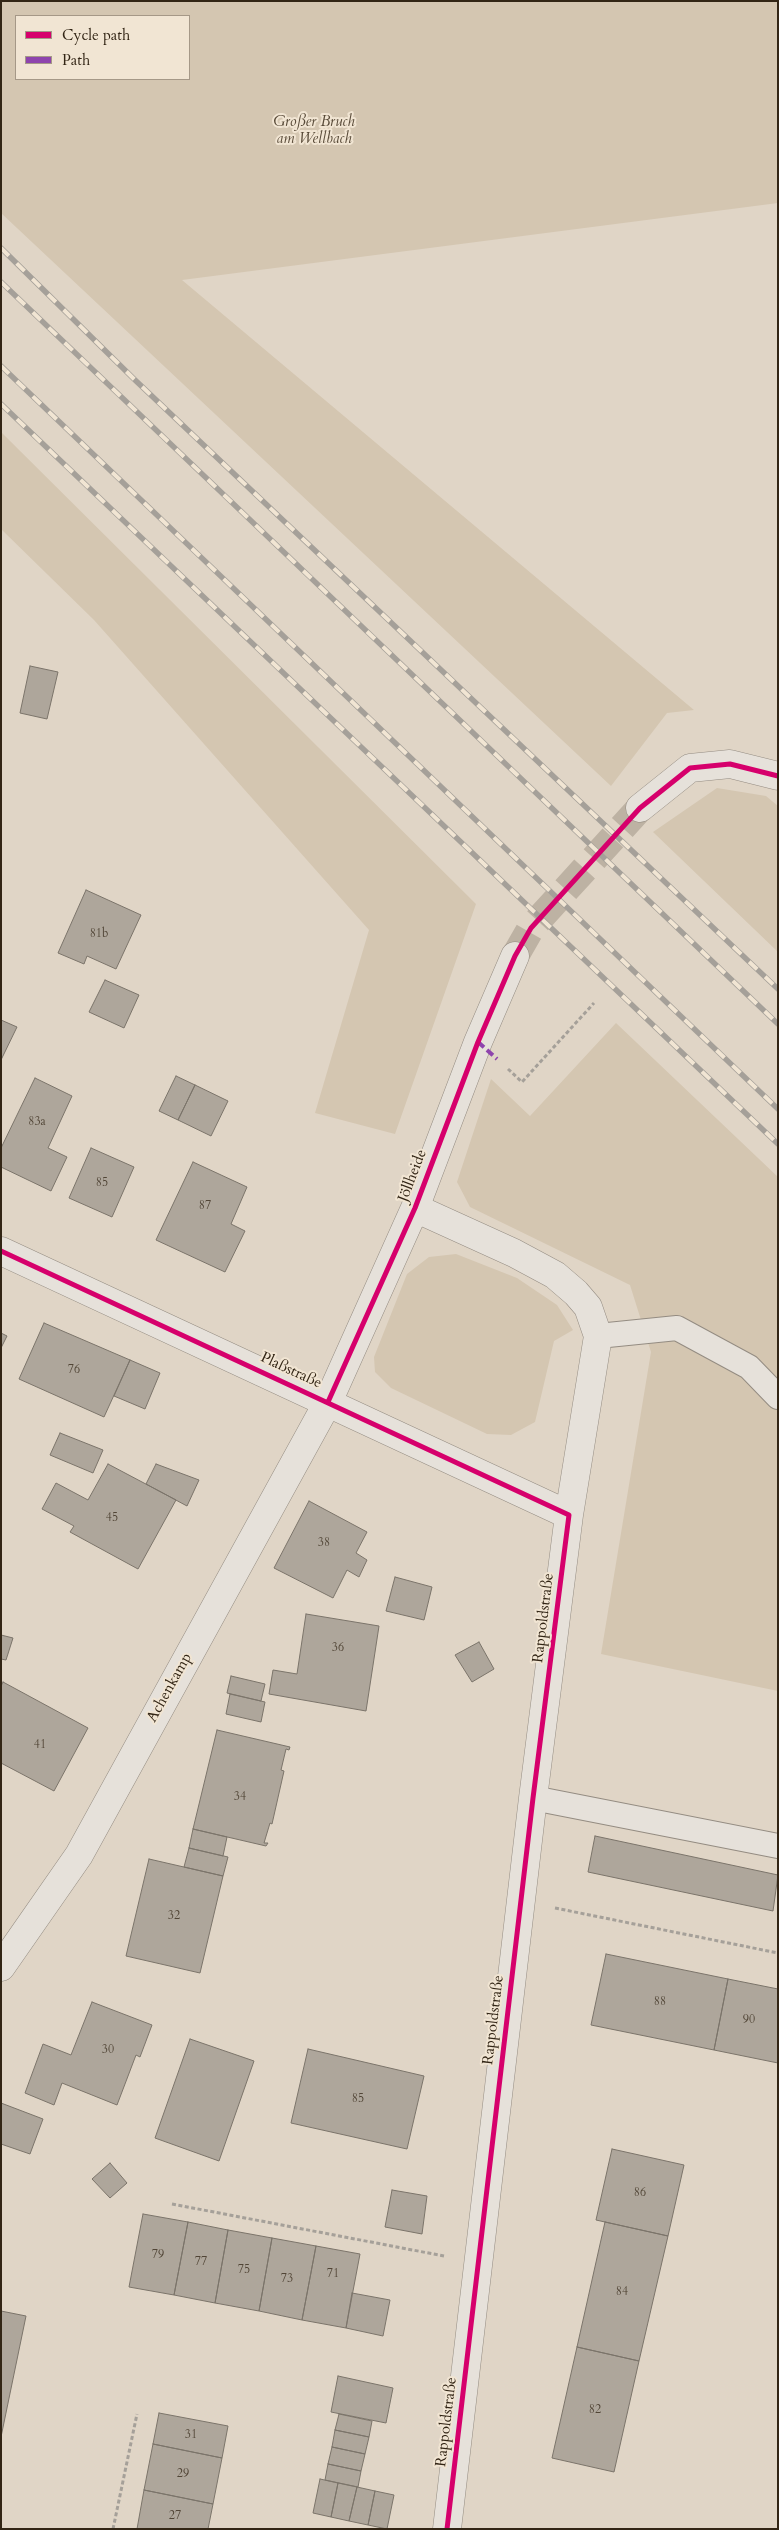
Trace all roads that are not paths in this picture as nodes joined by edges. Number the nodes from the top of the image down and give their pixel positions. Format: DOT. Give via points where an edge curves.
graph roads {
  1 [pos="778,776"];
  2 [pos="640,808"];
  3 [pos="515,956"];
  4 [pos="415,1208"];
  5 [pos="1,1251"];
  6 [pos="598,1336"];
  7 [pos="778,1397"];
  8 [pos="328,1402"];
  9 [pos="569,1515"];
  10 [pos="533,1798"];
  11 [pos="778,1846"];
  12 [pos="1,1967"];
  13 [pos="447,2529"];
  1 -- 2 [label="street" via="730,764 690,768"];
  3 -- 4 [label="street, Jöllheide" via="478,1042"];
  4 -- 6 [label="street, Rappoldstraße" via="554,1274 588,1308"];
  4 -- 8 [label="street, Jöllheide"];
  5 -- 8 [label="street, Plaßstraße"];
  6 -- 7 [label="lane" via="678,1328 749,1367"];
  6 -- 9 [label="street, Rappoldstraße"];
  8 -- 9 [label="street, Plaßstraße"];
  8 -- 12 [label="street, Achenkamp" via="79,1855"];
  9 -- 10 [label="street, Rappoldstraße"];
  10 -- 11 [label="lane"];
  10 -- 13 [label="street, Rappoldstraße"];
}
